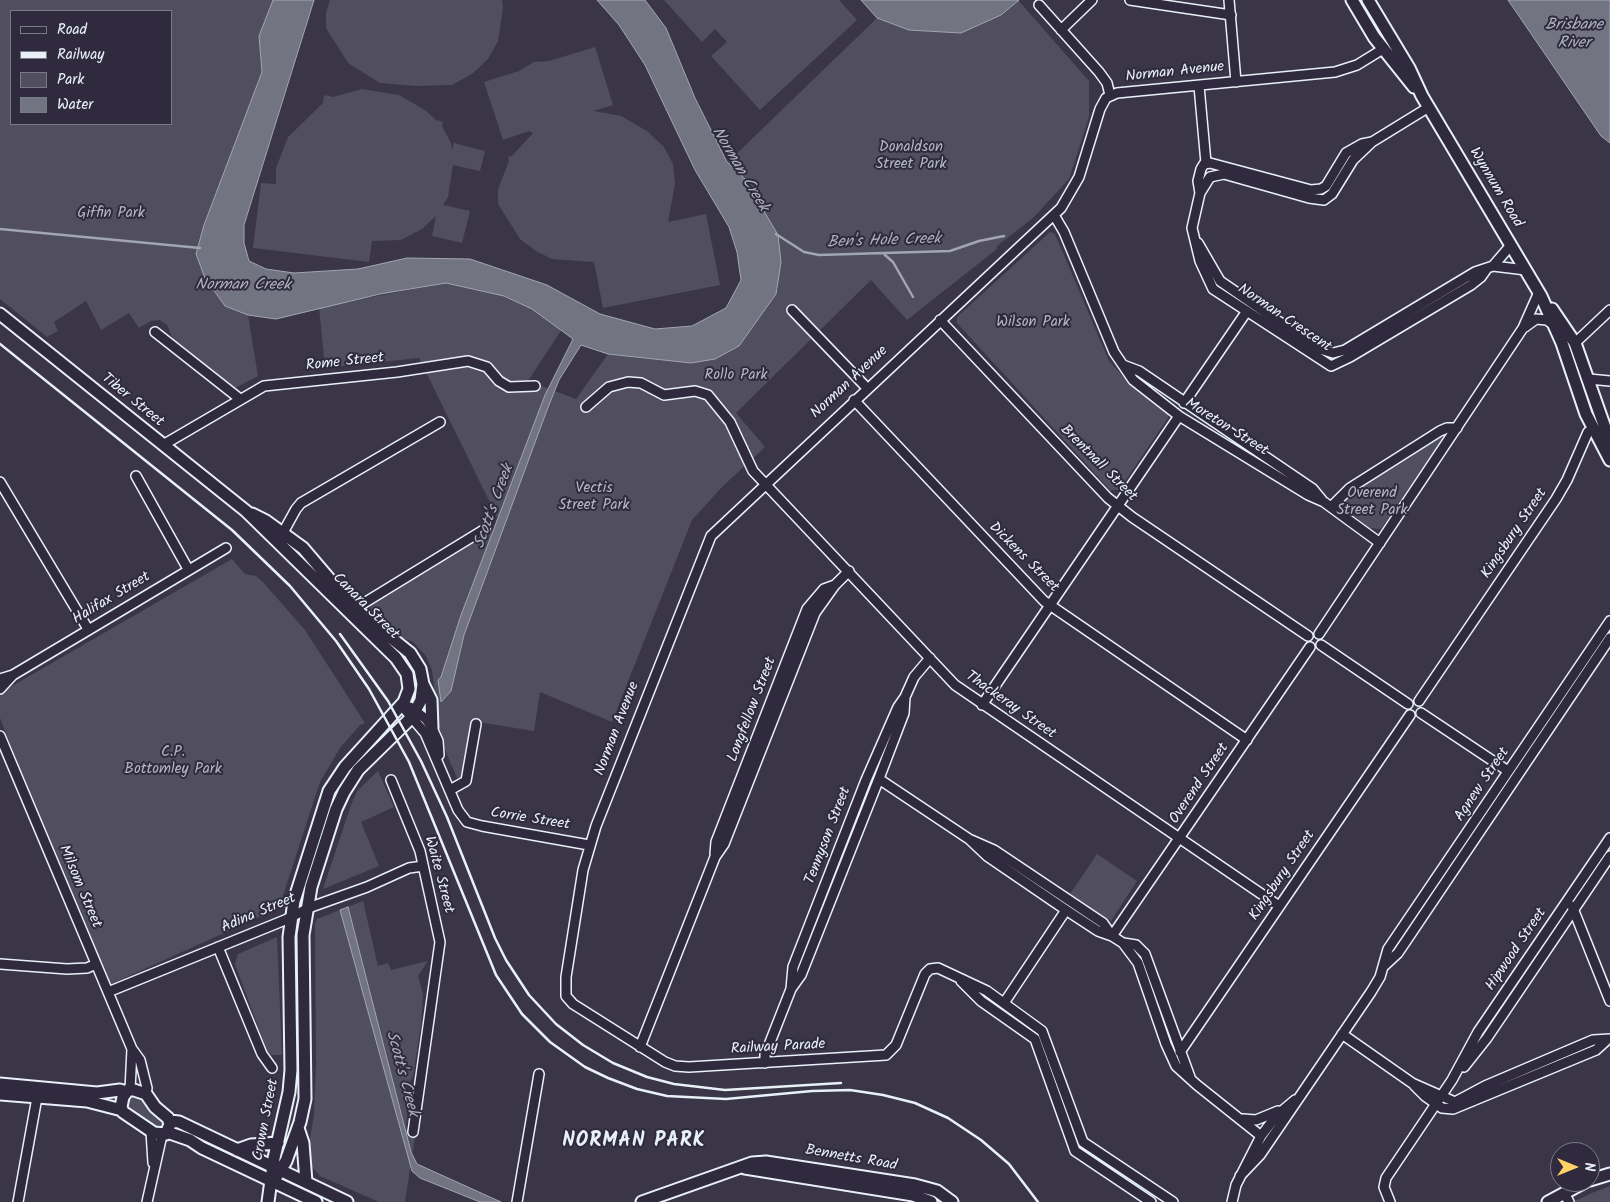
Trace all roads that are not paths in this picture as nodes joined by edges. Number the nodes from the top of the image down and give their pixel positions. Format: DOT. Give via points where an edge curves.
graph roads {
  1 [pos="1092,0"];
  2 [pos="1130,0"];
  3 [pos="1229,0"];
  4 [pos="1352,0"];
  5 [pos="1368,0"];
  6 [pos="1039,5"];
  7 [pos="1231,15"];
  8 [pos="1061,30"];
  9 [pos="1393,43"];
  10 [pos="1383,49"];
  11 [pos="1236,82"];
  12 [pos="1199,86"];
  13 [pos="1110,95"];
  14 [pos="1422,96"];
  15 [pos="1429,107"];
  16 [pos="1372,142"];
  17 [pos="1206,163"];
  18 [pos="1200,193"];
  19 [pos="1054,215"];
  20 [pos="1194,239"];
  21 [pos="1511,245"];
  22 [pos="1489,268"];
  23 [pos="1526,270"];
  24 [pos="1540,294"];
  25 [pos="792,310"];
  26 [pos="1610,310"];
  27 [pos="1246,311"];
  28 [pos="0,314"];
  29 [pos="940,320"];
  30 [pos="1554,325"];
  31 [pos="1523,328"];
  32 [pos="155,332"];
  33 [pos="1575,343"];
  34 [pos="1123,365"];
  35 [pos="1570,366"];
  36 [pos="1589,379"];
  37 [pos="1610,381"];
  38 [pos="535,386"];
  39 [pos="867,388"];
  40 [pos="240,400"];
  41 [pos="854,400"];
  42 [pos="1184,403"];
  43 [pos="586,407"];
  44 [pos="1598,407"];
  45 [pos="1179,416"];
  46 [pos="440,422"];
  47 [pos="1457,428"];
  48 [pos="1592,428"];
  49 [pos="1610,442"];
  50 [pos="163,445"];
  51 [pos="1610,460"];
  52 [pos="136,476"];
  53 [pos="0,482"];
  54 [pos="765,482"];
  55 [pos="1327,504"];
  56 [pos="1117,506"];
  57 [pos="485,529"];
  58 [pos="281,538"];
  59 [pos="1380,542"];
  60 [pos="226,548"];
  61 [pos="188,569"];
  62 [pos="849,571"];
  63 [pos="1050,605"];
  64 [pos="352,611"];
  65 [pos="1610,621"];
  66 [pos="88,630"];
  67 [pos="1319,634"];
  68 [pos="1308,636"];
  69 [pos="1610,638"];
  70 [pos="1321,645"];
  71 [pos="1310,647"];
  72 [pos="930,658"];
  73 [pos="13,675"];
  74 [pos="0,680"];
  75 [pos="423,684"];
  76 [pos="0,689"];
  77 [pos="906,697"];
  78 [pos="1419,701"];
  79 [pos="403,704"];
  80 [pos="1408,704"];
  81 [pos="982,705"];
  82 [pos="1421,713"];
  83 [pos="414,714"];
  84 [pos="1410,715"];
  85 [pos="476,724"];
  86 [pos="432,728"];
  87 [pos="0,736"];
  88 [pos="1246,740"];
  89 [pos="440,763"];
  90 [pos="1508,771"];
  91 [pos="879,779"];
  92 [pos="391,780"];
  93 [pos="450,790"];
  94 [pos="1180,838"];
  95 [pos="1610,838"];
  96 [pos="970,839"];
  97 [pos="589,844"];
  98 [pos="1610,856"];
  99 [pos="423,866"];
  100 [pos="1567,900"];
  101 [pos="1279,906"];
  102 [pos="1574,909"];
  103 [pos="305,910"];
  104 [pos="1066,910"];
  105 [pos="290,918"];
  106 [pos="1112,936"];
  107 [pos="1122,943"];
  108 [pos="218,947"];
  109 [pos="0,964"];
  110 [pos="96,964"];
  111 [pos="1384,966"];
  112 [pos="957,977"];
  113 [pos="791,989"];
  114 [pos="108,992"];
  115 [pos="566,994"];
  116 [pos="1610,1001"];
  117 [pos="1004,1003"];
  118 [pos="1342,1034"];
  119 [pos="1608,1039"];
  120 [pos="640,1047"];
  121 [pos="132,1049"];
  122 [pos="1180,1052"];
  123 [pos="765,1063"];
  124 [pos="272,1068"];
  125 [pos="539,1074"];
  126 [pos="1452,1080"];
  127 [pos="1191,1081"];
  128 [pos="0,1084"];
  129 [pos="128,1091"];
  130 [pos="38,1092"];
  131 [pos="1302,1092"];
  132 [pos="0,1094"];
  133 [pos="146,1094"];
  134 [pos="1438,1101"];
  135 [pos="1286,1107"];
  136 [pos="122,1110"];
  137 [pos="1240,1118"];
  138 [pos="170,1121"];
  139 [pos="298,1128"];
  140 [pos="412,1132"];
  141 [pos="160,1133"];
  142 [pos="1262,1136"];
  143 [pos="278,1143"];
  144 [pos="237,1150"];
  145 [pos="277,1168"];
  146 [pos="829,1176"];
  147 [pos="1240,1176"];
  148 [pos="273,1182"];
  149 [pos="306,1182"];
  150 [pos="1566,1197"];
  151 [pos="18,1202"];
  152 [pos="146,1202"];
  153 [pos="268,1202"];
  154 [pos="316,1202"];
  155 [pos="347,1202"];
  156 [pos="517,1202"];
  157 [pos="642,1202"];
  158 [pos="931,1202"];
  159 [pos="952,1202"];
  160 [pos="1151,1202"];
  161 [pos="1173,1202"];
  162 [pos="1232,1202"];
  163 [pos="1390,1202"];
  164 [pos="1548,1202"];
  1 -- 8 [label="street"];
  2 -- 7 [label="street"];
  3 -- 7 [label="street"];
  4 -- 10 [label="main road, Wynnum Road"];
  5 -- 9 [label="main road, Wynnum Road"];
  6 -- 8 [label="street"];
  7 -- 11 [label="street"];
  8 -- 13 [label="street" via="1104,78"];
  9 -- 10 [label="main road, Norman Avenue"];
  9 -- 14 [label="main road, Wynnum Road"];
  10 -- 11 [label="street, Norman Avenue" via="1357,66 1343,70"];
  10 -- 14 [label="main road, Wynnum Road"];
  11 -- 12 [label="street, Norman Avenue"];
  12 -- 13 [label="street, Norman Avenue"];
  12 -- 17 [label="street"];
  13 -- 19 [label="street, Norman Avenue" via="1100,109 1076,186"];
  14 -- 15 [label="main road, Wynnum Road"];
  15 -- 16 [label="street, Norman Crescent"];
  15 -- 21 [label="main road, Wynnum Road"];
  16 -- 17 [label="street, Norman Crescent" via="1347,152 1326,186 1316,190"];
  16 -- 18 [label="street, Norman Crescent" via="1353,160 1332,194 1324,200 1221,174 1210,177"];
  17 -- 18 [label="street, Norman Crescent" via="1199,178"];
  18 -- 20 [label="street, Norman Crescent" via="1192,224"];
  19 -- 29 [label="street, Norman Avenue"];
  19 -- 34 [label="street, Moreton Street" via="1114,352"];
  20 -- 22 [label="street, Norman Crescent" via="1220,281 1317,348 1331,353 1345,350 1469,275"];
  20 -- 27 [label="street, Norman Crescent" via="1211,287"];
  21 -- 22 [label="street, Norman Crescent"];
  21 -- 23 [label="main road, Wynnum Road"];
  22 -- 23 [label="street, Norman Crescent"];
  22 -- 27 [label="street, Norman Crescent" via="1471,284 1332,366"];
  23 -- 24 [label="main road, Wynnum Road"];
  24 -- 30 [label="main road, Wynnum Road"];
  24 -- 31 [label="street"];
  24 -- 33 [label="main road, Wynnum Road"];
  25 -- 39 [label="street"];
  26 -- 33 [label="street"];
  27 -- 42 [label="street"];
  28 -- 50 [label="main road, Tiber Street"];
  29 -- 39 [label="street, Norman Avenue"];
  29 -- 56 [label="street, Brentnall Street"];
  30 -- 31 [label="street" via="1547,320 1536,319"];
  30 -- 35 [label="main road, Wynnum Road"];
  31 -- 47 [label="street"];
  32 -- 40 [label="street"];
  33 -- 35 [label="main road" via="1570,352"];
  33 -- 36 [label="main road, Wynnum Road"];
  34 -- 42 [label="street, Moreton Street" via="1139,371"];
  34 -- 45 [label="street, Moreton Street" via="1134,380"];
  35 -- 48 [label="main road, Wynnum Road"];
  36 -- 37 [label="street"];
  36 -- 44 [label="main road, Wynnum Road"];
  38 -- 40 [label="street, Rome Street" via="510,388 487,367 468,361 264,386"];
  39 -- 41 [label="street, Norman Avenue"];
  40 -- 50 [label="street, Rome Street"];
  41 -- 54 [label="street, Norman Avenue"];
  41 -- 63 [label="street, Dickens Street" via="1031,589"];
  42 -- 55 [label="street, Moreton Street" via="1312,489"];
  43 -- 54 [label="street, Thackeray Street" via="609,388 628,382 641,383 664,394 705,393 723,412 751,468"];
  44 -- 48 [label="main road" via="1598,425"];
  44 -- 49 [label="main road, Wynnum Road"];
  45 -- 55 [label="street, Moreton Street"];
  45 -- 56 [label="street"];
  46 -- 58 [label="street" via="301,503"];
  47 -- 55 [label="street" via="1440,431"];
  47 -- 59 [label="street"];
  48 -- 51 [label="main road, Wynnum Road"];
  48 -- 78 [label="street, Kingsbury Street" via="1558,495"];
  50 -- 58 [label="main road, Tiber Street" via="246,511 266,521"];
  52 -- 61 [label="street"];
  53 -- 66 [label="street"];
  54 -- 62 [label="street, Thackeray Street"];
  54 -- 97 [label="street, Norman Avenue" via="716,530 707,544"];
  55 -- 59 [label="street, Moreton Street"];
  56 -- 63 [label="street"];
  56 -- 68 [label="street, Brentnall Street"];
  57 -- 64 [label="street"];
  58 -- 64 [label="main road, Canara Street"];
  59 -- 67 [label="street"];
  60 -- 61 [label="street, Halifax Street"];
  61 -- 66 [label="street, Halifax Street"];
  62 -- 72 [label="street, Thackeray Street"];
  62 -- 120 [label="street, Longfellow Street" via="835,585 824,589 807,608 716,842 715,857"];
  63 -- 81 [label="street"];
  63 -- 88 [label="street, Dickens Street"];
  64 -- 75 [label="main road, Canara Street" via="410,653 420,669"];
  64 -- 79 [label="main road, Canara Street" via="405,669 409,684"];
  65 -- 90 [label="street, Agnew Street"];
  66 -- 73 [label="street, Halifax Street"];
  67 -- 68 [label="street" via="1314,632"];
  67 -- 70 [label="street"];
  68 -- 71 [label="street"];
  69 -- 111 [label="street, Agnew Street" via="1398,952"];
  70 -- 71 [label="street"];
  70 -- 80 [label="street"];
  71 -- 88 [label="street, Overend Street"];
  72 -- 77 [label="street, Tennyson Street" via="914,677"];
  72 -- 81 [label="street, Thackeray Street" via="955,685"];
  73 -- 74 [label="street, Halifax Street"];
  73 -- 76 [label="street, Halifax Street"];
  75 -- 83 [label="main road" via="421,700"];
  75 -- 86 [label="main road, Canara Street" via="431,700"];
  77 -- 91 [label="street, Tennyson Street" via="904,713"];
  77 -- 113 [label="street, Tennyson Street" via="898,707 863,788 794,963"];
  78 -- 80 [label="street" via="1413,700"];
  78 -- 82 [label="street"];
  79 -- 83 [label="street"];
  79 -- 105 [label="main road, Crown Street" via="345,767 329,791"];
  80 -- 84 [label="street"];
  81 -- 94 [label="street, Thackeray Street"];
  82 -- 84 [label="street"];
  82 -- 90 [label="street"];
  83 -- 86 [label="street"];
  83 -- 89 [label="street"];
  83 -- 103 [label="main road, Crown Street" via="358,770 344,792 333,817"];
  84 -- 101 [label="street, Kingsbury Street"];
  85 -- 93 [label="street" via="466,781"];
  86 -- 89 [label="street" via="438,741"];
  87 -- 110 [label="street, Milsom Street"];
  88 -- 94 [label="street, Overend Street"];
  89 -- 93 [label="street"];
  90 -- 111 [label="street, Agnew Street" via="1388,949"];
  91 -- 96 [label="street"];
  91 -- 113 [label="street, Tennyson Street" via="801,975"];
  92 -- 99 [label="street, Waite Street" via="418,845"];
  93 -- 97 [label="street, Corrie Street" via="467,822"];
  94 -- 101 [label="street, Thackeray Street"];
  94 -- 106 [label="street, Overend Street"];
  95 -- 100 [label="street, Hipwood Street"];
  96 -- 104 [label="street" via="986,856"];
  96 -- 106 [label="street" via="994,850 1088,913 1105,925"];
  97 -- 115 [label="street, Norman Avenue" via="579,891"];
  98 -- 102 [label="street, Hipwood Street"];
  99 -- 103 [label="street, Adina Street" via="409,868"];
  99 -- 140 [label="street, Waite Street" via="440,942"];
  100 -- 102 [label="street"];
  100 -- 126 [label="street, Hipwood Street" via="1478,1032"];
  101 -- 122 [label="street, Kingsbury Street"];
  102 -- 116 [label="street"];
  102 -- 126 [label="street, Hipwood Street" via="1487,1038"];
  103 -- 105 [label="street, Adina Street"];
  103 -- 139 [label="main road, Crown Street" via="302,935 305,1091"];
  104 -- 106 [label="street" via="1098,931"];
  104 -- 117 [label="street"];
  105 -- 108 [label="street, Adina Street"];
  105 -- 143 [label="main road, Crown Street" via="291,1070 286,1113"];
  106 -- 107 [label="street"];
  107 -- 122 [label="street" via="1136,945 1145,952"];
  107 -- 127 [label="street" via="1138,963 1173,1062"];
  108 -- 114 [label="street, Adina Street"];
  108 -- 124 [label="street" via="262,1054"];
  109 -- 110 [label="street" via="68,968 87,968"];
  110 -- 114 [label="street, Milsom Street"];
  111 -- 118 [label="street, Agnew Street" via="1380,978"];
  112 -- 117 [label="street, Railway Parade"];
  112 -- 123 [label="street, Railway Parade" via="938,968 928,970 896,1045 886,1055"];
  112 -- 160 [label="street, Railway Parade" via="981,1001 1035,1039 1075,1151"];
  113 -- 123 [label="street, Tennyson Street"];
  114 -- 121 [label="street, Milsom Street"];
  115 -- 120 [label="street, Railway Parade" via="573,1004"];
  117 -- 161 [label="street, Railway Parade" via="1044,1033 1085,1143"];
  118 -- 131 [label="street, Agnew Street"];
  118 -- 134 [label="street"];
  119 -- 134 [label="street" via="1596,1050 1468,1104 1449,1110"];
  120 -- 123 [label="street, Railway Parade" via="675,1066"];
  121 -- 129 [label="street, Milsom Street"];
  121 -- 133 [label="street, Milsom Street" via="144,1071"];
  122 -- 127 [label="street"];
  125 -- 156 [label="street"];
  126 -- 134 [label="street, Hipwood Street"];
  127 -- 137 [label="street"];
  128 -- 130 [label="main road"];
  129 -- 130 [label="main road"];
  129 -- 133 [label="main road"];
  129 -- 136 [label="main road" via="122,1100"];
  130 -- 132 [label="main road"];
  130 -- 136 [label="main road"];
  130 -- 151 [label="street"];
  131 -- 135 [label="street, Agnew Street"];
  131 -- 147 [label="street, Agnew Street" via="1256,1161"];
  133 -- 138 [label="main road"];
  134 -- 163 [label="street, Hipwood Street" via="1385,1179 1384,1187"];
  135 -- 137 [label="street" via="1256,1120"];
  135 -- 142 [label="street, Agnew Street"];
  136 -- 141 [label="main road"];
  137 -- 142 [label="street"];
  138 -- 141 [label="main road"];
  138 -- 144 [label="main road"];
  139 -- 145 [label="main road, Crown Street"];
  139 -- 149 [label="main road" via="304,1143"];
  141 -- 148 [label="main road" via="190,1140"];
  141 -- 152 [label="street"];
  142 -- 147 [label="street, Agnew Street"];
  143 -- 144 [label="main road" via="251,1145"];
  143 -- 145 [label="main road, Crown Street"];
  144 -- 145 [label="main road"];
  145 -- 148 [label="main road, Crown Street"];
  145 -- 149 [label="main road"];
  146 -- 157 [label="main road, Bennetts Road" via="774,1162 752,1163"];
  146 -- 158 [label="main road, Bennetts Road"];
  146 -- 159 [label="main road, Bennetts Road" via="929,1188"];
  147 -- 162 [label="street, Agnew Street"];
  148 -- 153 [label="main road"];
  148 -- 154 [label="main road"];
  149 -- 155 [label="main road"];
  150 -- 164 [label="main road"];
}
